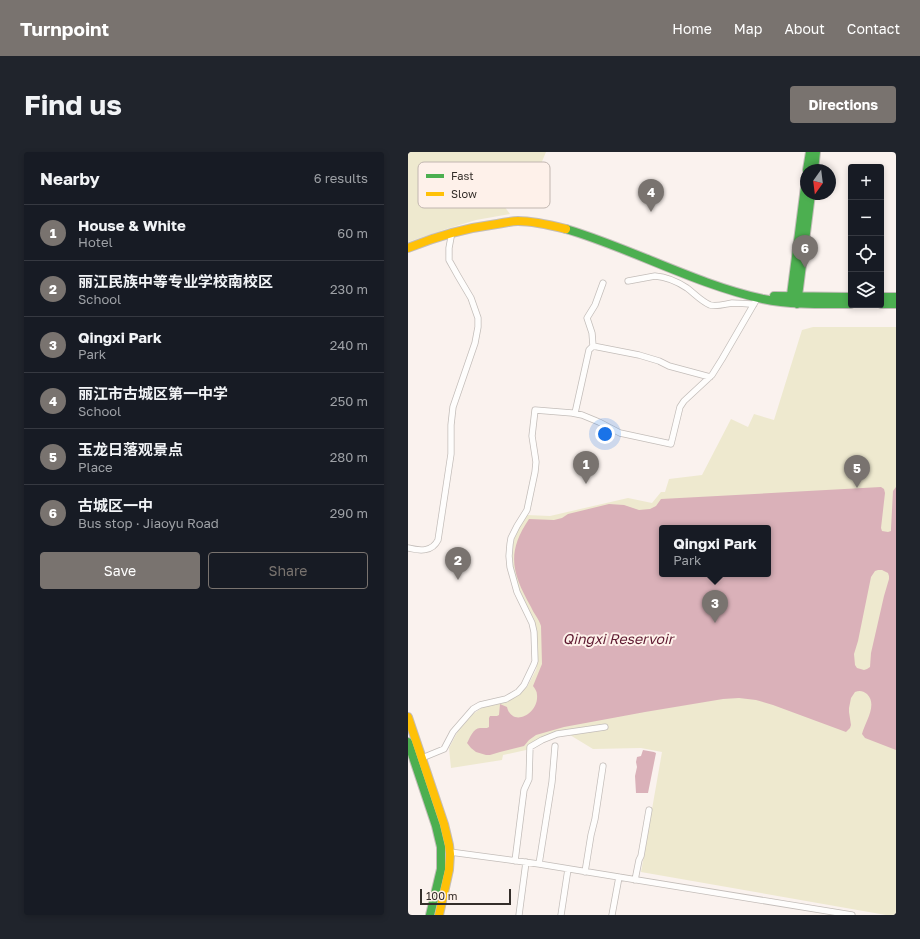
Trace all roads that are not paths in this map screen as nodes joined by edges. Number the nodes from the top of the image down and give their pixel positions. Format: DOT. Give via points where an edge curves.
graph roads {
  1 [pos="810,152"];
  2 [pos="816,152"];
  3 [pos="808,164"];
  4 [pos="815,164"];
  5 [pos="804,200"];
  6 [pos="810,200"];
  7 [pos="452,232"];
  8 [pos="408,248"];
  9 [pos="677,270"];
  10 [pos="673,280"];
  11 [pos="628,282"];
  12 [pos="603,283"];
  13 [pos="747,294"];
  14 [pos="896,296"];
  15 [pos="848,297"];
  16 [pos="884,297"];
  17 [pos="794,300"];
  18 [pos="756,301"];
  19 [pos="848,304"];
  20 [pos="884,304"];
  21 [pos="896,304"];
  22 [pos="593,346"];
  23 [pos="710,377"];
  24 [pos="575,413"];
  25 [pos="408,548"];
  26 [pos="408,717"];
  27 [pos="605,727"];
  28 [pos="408,742"];
  29 [pos="555,746"];
  30 [pos="422,758"];
  31 [pos="603,766"];
  32 [pos="648,810"];
  33 [pos="450,852"];
  34 [pos="515,861"];
  35 [pos="526,862"];
  36 [pos="539,864"];
  37 [pos="568,869"];
  38 [pos="585,872"];
  39 [pos="619,877"];
  40 [pos="635,880"];
  41 [pos="430,915"];
  42 [pos="439,915"];
  43 [pos="519,915"];
  44 [pos="561,915"];
  45 [pos="612,915"];
  46 [pos="852,915"];
  1 -- 3 [label="street"];
  2 -- 4 [label="street"];
  5 -- 17 [label="street"];
  6 -- 17 [label="street"];
  7 -- 8 [label="street"];
  7 -- 9 [label="street" via="518,221 543,224 579,232"];
  7 -- 25 [label="street" via="449,260 472,298 478,327 453,407 452,454 438,540 426,550"];
  9 -- 10 [label="street"];
  9 -- 13 [label="street"];
  10 -- 11 [label="street" via="655,276"];
  10 -- 18 [label="street" via="714,306"];
  12 -- 22 [label="street" via="587,318"];
  13 -- 17 [label="street"];
  13 -- 18 [label="street"];
  14 -- 16 [label="street"];
  15 -- 17 [label="street"];
  17 -- 18 [label="street"];
  17 -- 19 [label="street"];
  18 -- 23 [label="street"];
  20 -- 21 [label="street"];
  22 -- 23 [label="street" via="639,355"];
  22 -- 24 [label="street" via="588,350"];
  23 -- 24 [label="street" via="684,400 671,444 620,433"];
  24 -- 30 [label="street" via="534,410 532,436 535,472 527,510 516,526 510,544 509,562 513,580 533,628 533,668 518,692 506,699 473,708 444,749"];
  26 -- 30 [label="street"];
  27 -- 34 [label="street" via="557,734 530,747 529,780 524,790"];
  28 -- 41 [label="street" via="441,846 441,869"];
  29 -- 36 [label="street"];
  30 -- 33 [label="street" via="448,837"];
  31 -- 38 [label="street"];
  32 -- 40 [label="street"];
  33 -- 34 [label="street"];
  33 -- 42 [label="street" via="448,879"];
  34 -- 35 [label="street"];
  35 -- 36 [label="street"];
  35 -- 43 [label="street"];
  36 -- 37 [label="street"];
  37 -- 38 [label="street"];
  37 -- 44 [label="street"];
  38 -- 39 [label="street"];
  39 -- 40 [label="street"];
  39 -- 45 [label="street"];
  40 -- 46 [label="street"];
}
